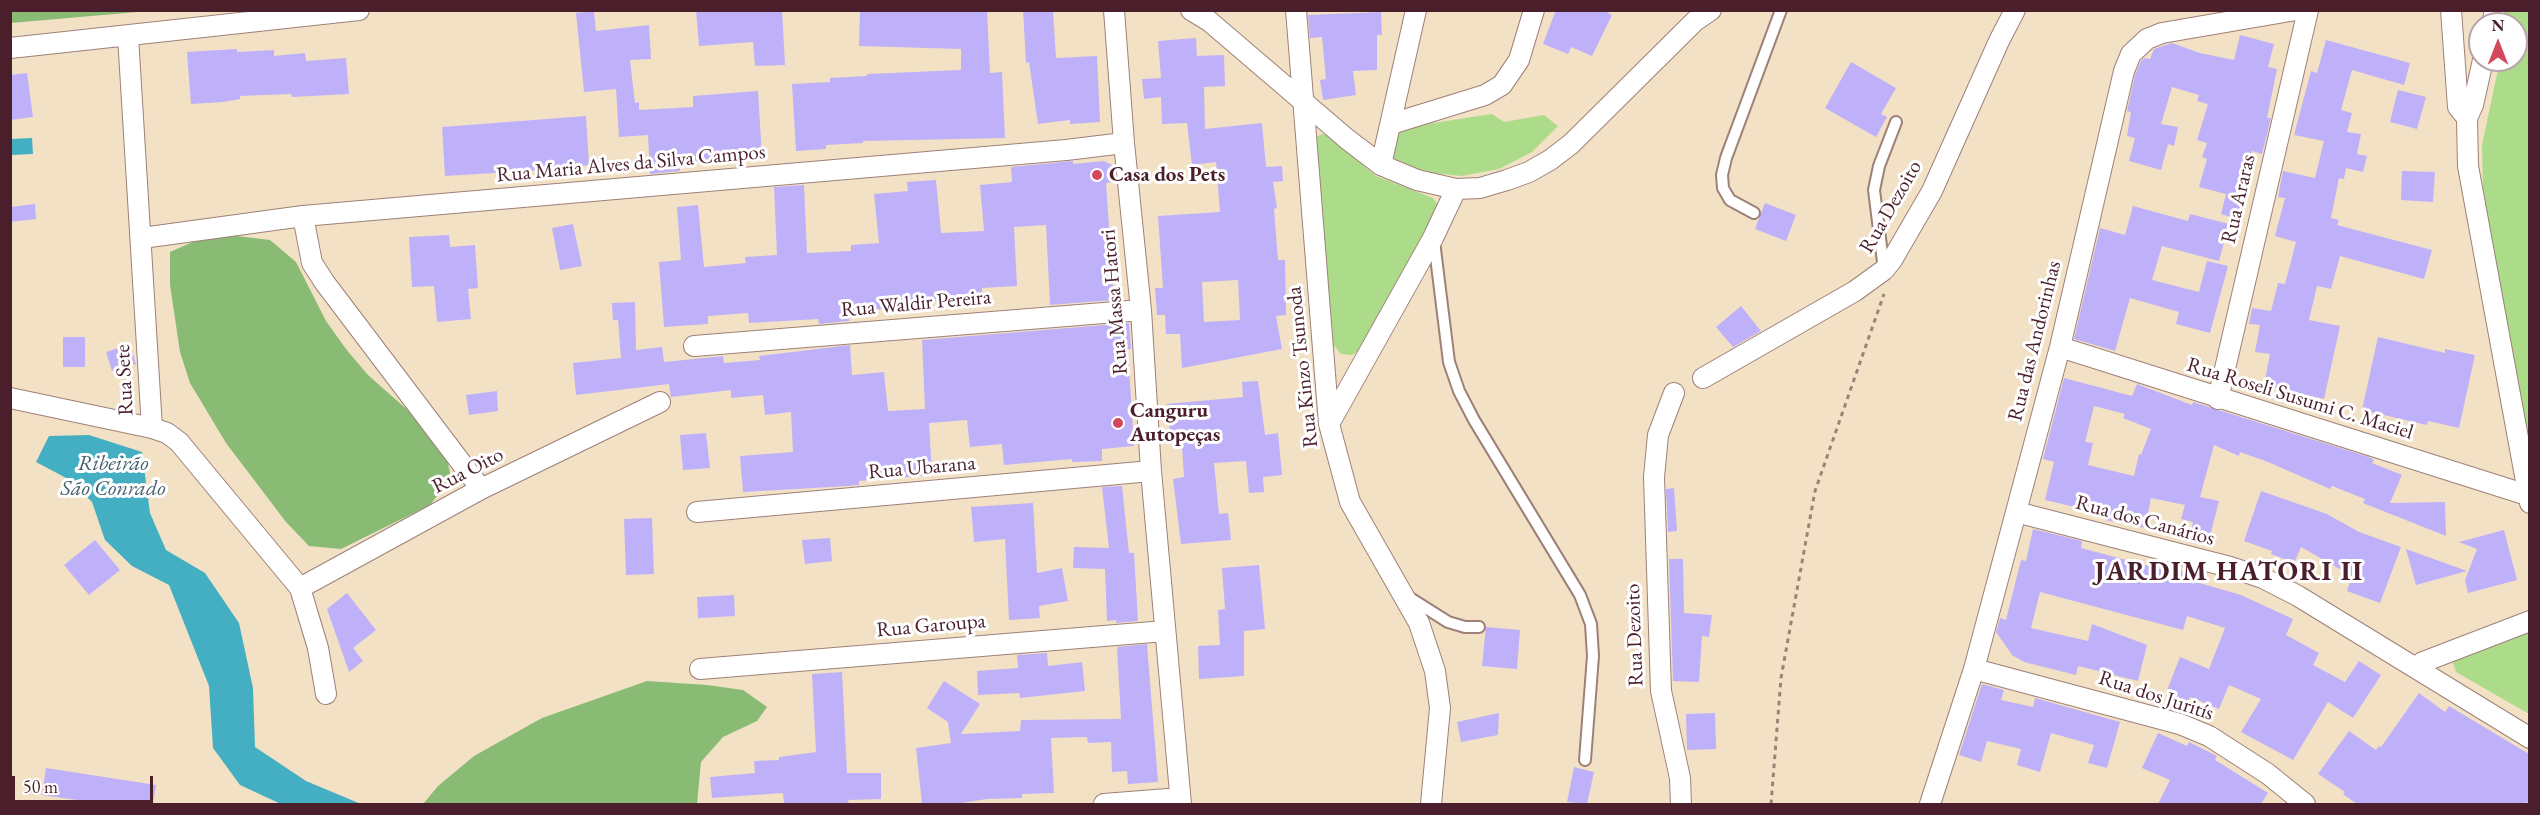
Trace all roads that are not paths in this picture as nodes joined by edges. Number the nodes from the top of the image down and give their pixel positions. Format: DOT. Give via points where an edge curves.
graph roads {
  1 [pos="359,10"];
  2 [pos="1114,10"];
  3 [pos="1191,10"];
  4 [pos="1296,10"];
  5 [pos="1416,10"];
  6 [pos="1534,10"];
  7 [pos="1781,10"];
  8 [pos="2015,10"];
  9 [pos="2296,10"];
  10 [pos="2308,10"];
  11 [pos="2455,12"];
  12 [pos="1702,14"];
  13 [pos="128,36"];
  14 [pos="10,48"];
  15 [pos="2480,72"];
  16 [pos="1305,103"];
  17 [pos="2467,118"];
  18 [pos="1896,122"];
  19 [pos="1391,124"];
  20 [pos="1124,143"];
  21 [pos="1381,165"];
  22 [pos="1456,189"];
  23 [pos="1754,213"];
  24 [pos="303,216"];
  25 [pos="142,238"];
  26 [pos="1433,238"];
  27 [pos="1884,270"];
  28 [pos="1141,310"];
  29 [pos="694,346"];
  30 [pos="2060,347"];
  31 [pos="1703,378"];
  32 [pos="1674,393"];
  33 [pos="10,398"];
  34 [pos="2218,399"];
  35 [pos="660,402"];
  36 [pos="1329,424"];
  37 [pos="152,428"];
  38 [pos="1151,471"];
  39 [pos="481,489"];
  40 [pos="2528,499"];
  41 [pos="697,512"];
  42 [pos="2016,512"];
  43 [pos="300,588"];
  44 [pos="1402,593"];
  45 [pos="2529,621"];
  46 [pos="1479,627"];
  47 [pos="1165,631"];
  48 [pos="2416,667"];
  49 [pos="700,669"];
  50 [pos="1974,669"];
  51 [pos="326,694"];
  52 [pos="2529,738"];
  53 [pos="1585,760"];
  54 [pos="1181,801"];
  55 [pos="1104,804"];
  56 [pos="1431,804"];
  57 [pos="1681,804"];
  58 [pos="1930,804"];
  59 [pos="2305,804"];
  1 -- 13 [label="street"];
  2 -- 20 [label="street, Rua Massa Hatori"];
  3 -- 16 [label="street"];
  4 -- 16 [label="street, Rua Kinzo Tsunoda"];
  5 -- 19 [label="street"];
  6 -- 19 [label="street" via="1520,60 1502,85 1485,95"];
  7 -- 23 [label="lane" via="1722,176 1730,200"];
  8 -- 27 [label="street, Rua Dezoito" via="1932,191"];
  9 -- 30 [label="street, Rua das Andorinhas" via="2162,33 2147,39 2131,54"];
  10 -- 34 [label="street, Rua Araras"];
  11 -- 17 [label="street" via="2458,107"];
  12 -- 22 [label="street" via="1571,144 1550,160 1507,180 1480,188"];
  13 -- 14 [label="street"];
  13 -- 25 [label="street, Rua Sete"];
  15 -- 17 [label="street"];
  16 -- 21 [label="street"];
  16 -- 36 [label="street, Rua Kinzo Tsunoda"];
  17 -- 40 [label="street" via="2468,166"];
  18 -- 27 [label="lane" via="1878,166 1874,189"];
  19 -- 21 [label="street"];
  20 -- 24 [label="street, Rua Maria Alves da Silva Campos"];
  20 -- 28 [label="street, Rua Massa Hatori"];
  21 -- 22 [label="street" via="1417,180"];
  22 -- 26 [label="street"];
  24 -- 25 [label="street, Rua Maria Alves da Silva Campos"];
  24 -- 39 [label="street" via="312,263 325,283"];
  25 -- 37 [label="street, Rua Sete"];
  26 -- 36 [label="street"];
  26 -- 53 [label="lane" via="1449,362 1458,391 1580,595 1591,624 1593,656"];
  27 -- 31 [label="street, Rua Dezoito" via="1856,291"];
  28 -- 29 [label="street, Rua Waldir Pereira"];
  28 -- 38 [label="street, Rua Massa Hatori"];
  30 -- 34 [label="street, Rua Roseli Susumi C. Maciel"];
  30 -- 42 [label="street, Rua das Andorinhas"];
  32 -- 57 [label="street, Rua Dezoito" via="1658,435 1654,477 1661,691 1680,778"];
  33 -- 37 [label="street"];
  34 -- 40 [label="street, Rua Roseli Susumi C. Maciel"];
  35 -- 39 [label="street, Rua Oito"];
  36 -- 44 [label="street, Rua Kinzo Tsunoda" via="1350,502"];
  37 -- 43 [label="street, Rua Sete" via="179,442"];
  38 -- 41 [label="street, Rua Ubarana"];
  38 -- 47 [label="street, Rua Massa Hatori"];
  39 -- 43 [label="street, Rua Oito"];
  42 -- 48 [label="street, Rua dos Canários" via="2263,578"];
  42 -- 50 [label="street, Rua das Andorinhas"];
  43 -- 51 [label="street, Rua Sete" via="318,648"];
  44 -- 46 [label="lane" via="1448,622"];
  44 -- 56 [label="street, Rua Kinzo Tsunoda" via="1419,623 1435,671 1440,708"];
  45 -- 48 [label="street"];
  47 -- 49 [label="street, Rua Garoupa"];
  47 -- 54 [label="street, Rua Massa Hatori"];
  48 -- 52 [label="street, Rua dos Canários"];
  50 -- 58 [label="street, Rua das Andorinhas"];
  50 -- 59 [label="street, Rua dos Juritís" via="2180,724 2209,736 2268,774"];
  54 -- 55 [label="street"];
}
